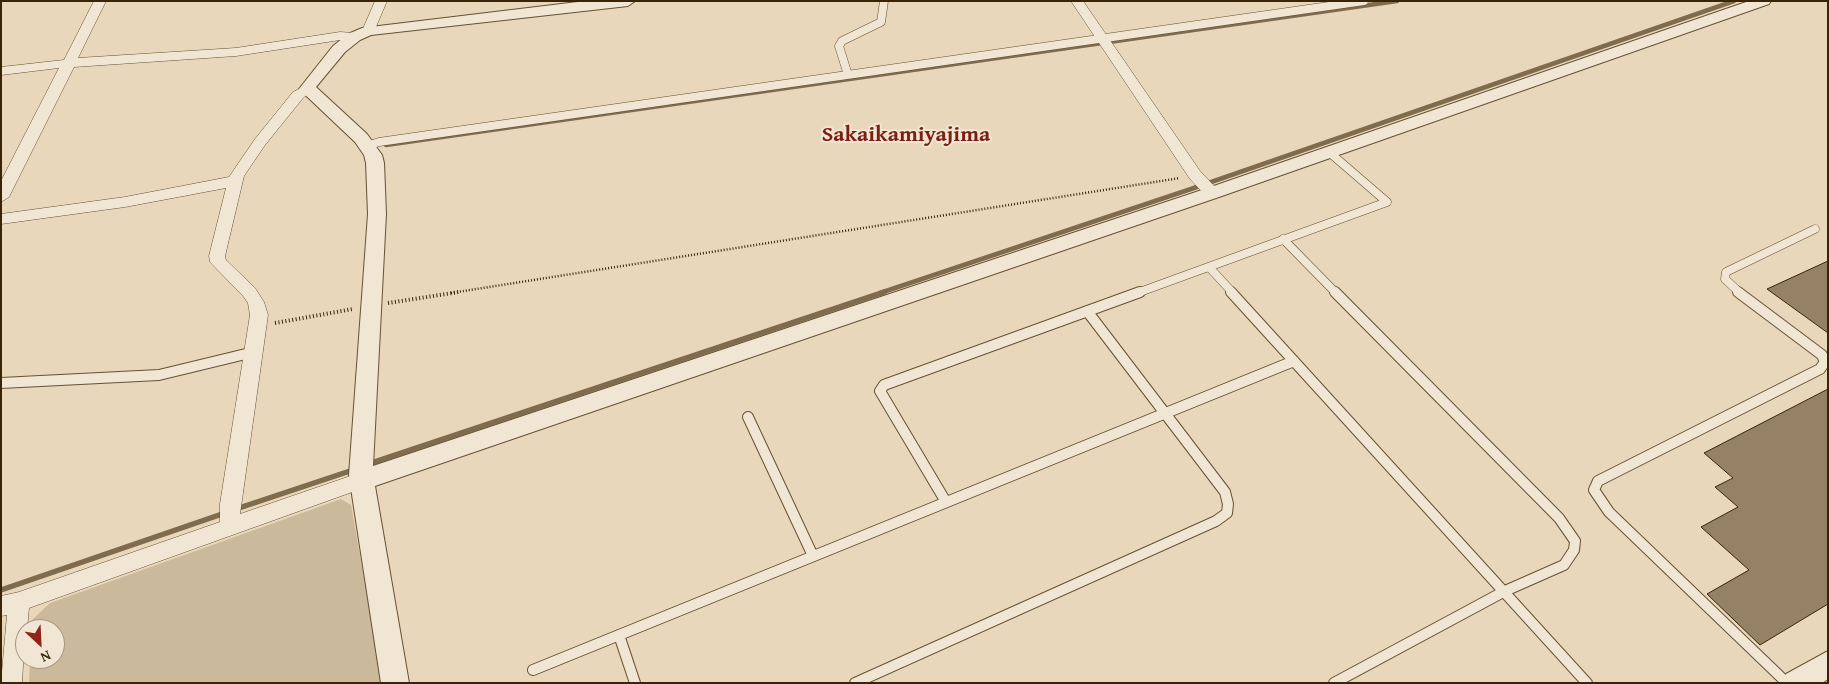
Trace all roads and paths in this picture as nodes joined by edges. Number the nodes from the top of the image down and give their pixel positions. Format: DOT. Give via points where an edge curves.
graph roads {
  1 [pos="100,1"];
  2 [pos="380,1"];
  3 [pos="628,1"];
  4 [pos="884,1"];
  5 [pos="1076,1"];
  6 [pos="1364,1"];
  7 [pos="1764,1"];
  8 [pos="361,34"];
  9 [pos="1103,39"];
  10 [pos="67,63"];
  11 [pos="1,72"];
  12 [pos="848,75"];
  13 [pos="308,89"];
  14 [pos="367,146"];
  15 [pos="1329,152"];
  16 [pos="1195,175"];
  17 [pos="235,181"];
  18 [pos="1212,193"];
  19 [pos="1,197"];
  20 [pos="1,219"];
  21 [pos="1815,229"];
  22 [pos="1283,239"];
  23 [pos="1209,266"];
  24 [pos="372,305"];
  25 [pos="1087,311"];
  26 [pos="257,326"];
  27 [pos="254,352"];
  28 [pos="1294,361"];
  29 [pos="1,384"];
  30 [pos="1164,414"];
  31 [pos="748,417"];
  32 [pos="361,472"];
  33 [pos="946,502"];
  34 [pos="230,526"];
  35 [pos="813,556"];
  36 [pos="1505,591"];
  37 [pos="10,604"];
  38 [pos="619,635"];
  39 [pos="1828,664"];
  40 [pos="533,670"];
  41 [pos="11,683"];
  42 [pos="395,683"];
  43 [pos="635,683"];
  44 [pos="855,683"];
  45 [pos="1334,683"];
  46 [pos="1587,683"];
  47 [pos="1787,683"];
  48 [pos="1796,683"];
  1 -- 10 [label="street"];
  2 -- 8 [label="street"];
  3 -- 8 [label="street"];
  4 -- 12 [label="lane" via="881,22 842,41 839,46"];
  5 -- 9 [label="street"];
  6 -- 9 [label="lane"];
  7 -- 15 [label="street"];
  8 -- 10 [label="street" via="202,56"];
  8 -- 13 [label="street" via="339,49 313,78"];
  9 -- 12 [label="lane"];
  9 -- 16 [label="street"];
  10 -- 11 [label="street"];
  10 -- 19 [label="street"];
  12 -- 14 [label="lane" via="389,140"];
  13 -- 14 [label="street"];
  13 -- 17 [label="street" via="298,95 260,142"];
  14 -- 24 [label="street" via="375,163 378,190"];
  15 -- 18 [label="street"];
  15 -- 22 [label="lane" via="1387,202"];
  16 -- 18 [label="street"];
  16 -- 24 [label="path"];
  17 -- 20 [label="street" via="125,202"];
  17 -- 26 [label="street" via="217,256 218,262 256,302"];
  18 -- 32 [label="street"];
  21 -- 47 [label="lane" via="1732,268 1726,272 1725,279 1822,355 1825,362 1820,369 1598,481 1594,490 1609,512"];
  22 -- 23 [label="lane"];
  22 -- 36 [label="lane" via="1560,518 1575,541 1574,550 1564,565"];
  23 -- 25 [label="lane"];
  23 -- 28 [label="lane"];
  24 -- 26 [label="path"];
  24 -- 32 [label="street"];
  25 -- 30 [label="lane"];
  25 -- 33 [label="lane" via="884,385 880,391"];
  26 -- 27 [label="street"];
  27 -- 29 [label="lane" via="158,375"];
  27 -- 34 [label="street" via="230,504"];
  28 -- 30 [label="lane"];
  28 -- 36 [label="lane"];
  30 -- 33 [label="lane"];
  30 -- 44 [label="lane" via="1225,492 1226,513 1207,525"];
  31 -- 35 [label="lane"];
  32 -- 34 [label="street"];
  32 -- 42 [label="street"];
  33 -- 35 [label="lane"];
  34 -- 37 [label="street"];
  35 -- 38 [label="lane"];
  36 -- 45 [label="lane"];
  36 -- 46 [label="lane"];
  37 -- 41 [label="street"];
  38 -- 40 [label="lane"];
  38 -- 43 [label="lane"];
  39 -- 48 [label="street"];
}
